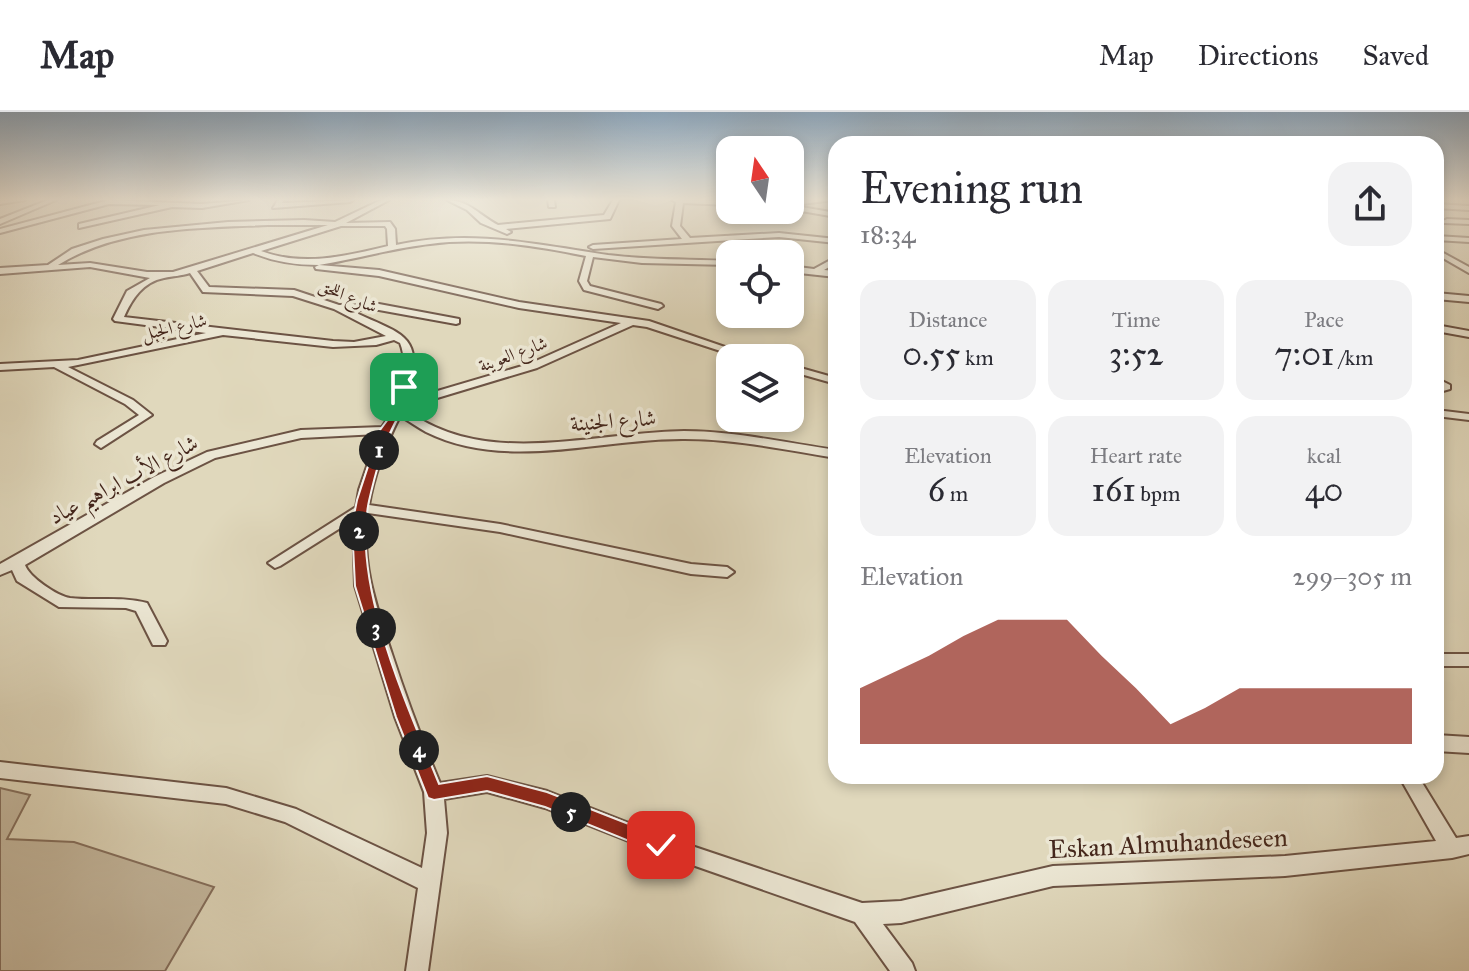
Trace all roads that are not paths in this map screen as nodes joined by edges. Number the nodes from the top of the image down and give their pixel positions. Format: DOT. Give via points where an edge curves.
graph roads {
  1 [pos="110,240"];
  2 [pos="285,240"];
  3 [pos="392,240"];
  4 [pos="441,240"];
  5 [pos="444,240"];
  6 [pos="519,240"];
  7 [pos="702,240"];
  8 [pos="688,241"];
  9 [pos="523,243"];
  10 [pos="392,247"];
  11 [pos="571,248"];
  12 [pos="253,250"];
  13 [pos="590,254"];
  14 [pos="1444,256"];
  15 [pos="716,262"];
  16 [pos="312,264"];
  17 [pos="828,265"];
  18 [pos="51,266"];
  19 [pos="192,270"];
  20 [pos="804,270"];
  21 [pos="1469,270"];
  22 [pos="0,271"];
  23 [pos="819,272"];
  24 [pos="828,273"];
  25 [pos="159,276"];
  26 [pos="1444,297"];
  27 [pos="1469,299"];
  28 [pos="658,306"];
  29 [pos="337,307"];
  30 [pos="456,321"];
  31 [pos="631,322"];
  32 [pos="1444,329"];
  33 [pos="223,332"];
  34 [pos="1469,334"];
  35 [pos="396,336"];
  36 [pos="716,346"];
  37 [pos="57,365"];
  38 [pos="0,367"];
  39 [pos="804,372"];
  40 [pos="828,379"];
  41 [pos="400,408"];
  42 [pos="1444,414"];
  43 [pos="1469,417"];
  44 [pos="385,430"];
  45 [pos="101,444"];
  46 [pos="828,453"];
  47 [pos="361,509"];
  48 [pos="17,563"];
  49 [pos="275,563"];
  50 [pos="0,570"];
  51 [pos="727,572"];
  52 [pos="159,641"];
  53 [pos="1444,660"];
  54 [pos="1469,660"];
  55 [pos="1444,743"];
  56 [pos="1469,745"];
  57 [pos="0,770"];
  58 [pos="1414,784"];
  59 [pos="434,792"];
  60 [pos="1461,847"];
  61 [pos="430,883"];
  62 [pos="862,914"];
  63 [pos="417,971"];
  64 [pos="904,971"];
  1 -- 18 [label="street" via="82,248"];
  2 -- 12 [label="street"];
  3 -- 10 [label="street"];
  4 -- 10 [label="street"];
  5 -- 9 [label="street"];
  6 -- 9 [label="street"];
  7 -- 8 [label="street"];
  8 -- 11 [label="street"];
  9 -- 11 [label="street"];
  10 -- 16 [label="street"];
  11 -- 13 [label="street"];
  12 -- 16 [label="street" via="282,261"];
  12 -- 19 [label="street"];
  13 -- 15 [label="street"];
  13 -- 28 [label="street" via="583,281 587,288"];
  14 -- 21 [label="street"];
  16 -- 31 [label="street"];
  17 -- 23 [label="street"];
  18 -- 22 [label="street"];
  18 -- 25 [label="street" via="102,266"];
  19 -- 25 [label="street"];
  19 -- 29 [label="street, شارع اللحق" via="206,290 283,291"];
  20 -- 23 [label="street"];
  23 -- 24 [label="street"];
  25 -- 33 [label="street, شارع الجبل" via="130,293 118,319"];
  26 -- 27 [label="street"];
  29 -- 30 [label="street" via="379,307"];
  29 -- 35 [label="street, شارع اللحق"];
  31 -- 36 [label="street"];
  31 -- 41 [label="street, شارع العوينة" via="533,366"];
  32 -- 34 [label="street"];
  33 -- 35 [label="street" via="340,344 376,343"];
  33 -- 37 [label="street, شارع الجبل"];
  35 -- 41 [label="street, شارع اللحق" via="408,346 409,355"];
  37 -- 38 [label="street, شارع الجبل"];
  37 -- 45 [label="street" via="146,415"];
  39 -- 40 [label="street"];
  41 -- 44 [label="street, شارع اللحق"];
  41 -- 46 [label="street, شارع الجنينة" via="434,433 485,445 683,435"];
  42 -- 43 [label="street"];
  44 -- 47 [label="street"];
  44 -- 48 [label="street, شارع الأب ابراهيم عياد" via="301,434 211,455"];
  47 -- 49 [label="street"];
  47 -- 51 [label="street" via="463,521 650,562"];
  47 -- 59 [label="street" via="367,608"];
  48 -- 50 [label="street, شارع الأب ابراهيم عياد"];
  48 -- 52 [label="street" via="22,577 64,603 142,607"];
  53 -- 54 [label="street"];
  55 -- 56 [label="street"];
  57 -- 61 [label="street" via="226,796 289,815"];
  58 -- 60 [label="street"];
  59 -- 61 [label="street" via="437,833"];
  59 -- 62 [label="street, Eskan Almuhandeseen" via="487,784 547,800"];
  60 -- 62 [label="street, Eskan Almuhandeseen" via="1285,866 1053,876 901,912"];
  61 -- 63 [label="street"];
  62 -- 64 [label="street"];
}
